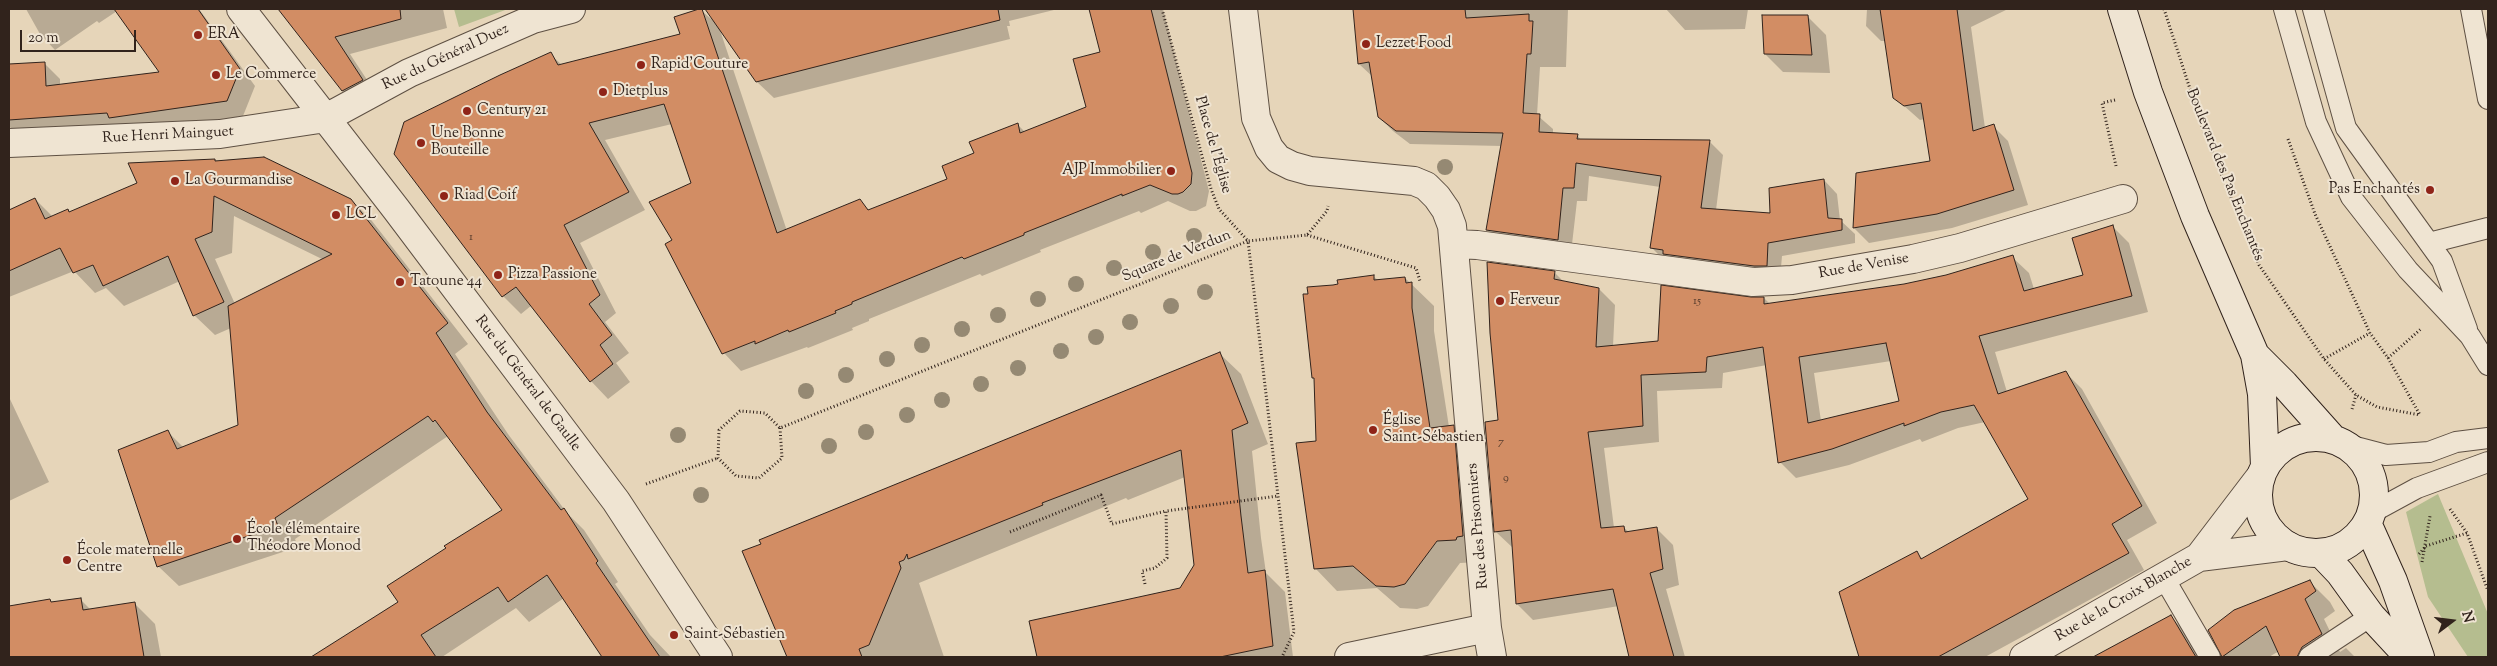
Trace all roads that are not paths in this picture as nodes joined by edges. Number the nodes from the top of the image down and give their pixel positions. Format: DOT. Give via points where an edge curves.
graph roads {
  1 [pos="241,9"];
  2 [pos="570,9"];
  3 [pos="1243,9"];
  4 [pos="2122,9"];
  5 [pos="2284,9"];
  6 [pos="2313,9"];
  7 [pos="2471,9"];
  8 [pos="2488,99"];
  9 [pos="326,118"];
  10 [pos="9,143"];
  11 [pos="2123,199"];
  12 [pos="2488,228"];
  13 [pos="2429,243"];
  14 [pos="1455,244"];
  15 [pos="2470,336"];
  16 [pos="2254,355"];
  17 [pos="2488,364"];
  18 [pos="2488,438"];
  19 [pos="2339,441"];
  20 [pos="2488,462"];
  21 [pos="2263,472"];
  22 [pos="2369,518"];
  23 [pos="2288,546"];
  24 [pos="2321,553"];
  25 [pos="2199,557"];
  26 [pos="2164,578"];
  27 [pos="2372,616"];
  28 [pos="1487,628"];
  29 [pos="718,657"];
  30 [pos="1349,657"];
  31 [pos="1492,657"];
  32 [pos="2024,657"];
  33 [pos="2210,657"];
  34 [pos="2309,657"];
  35 [pos="2409,657"];
  36 [pos="2420,657"];
  1 -- 9 [label="street, Rue du Général de Gaulle"];
  2 -- 9 [label="street, Rue du Général Duez" via="533,19 409,73"];
  3 -- 14 [label="street, Rue des Prisonniers" via="1256,118 1269,148 1278,159 1292,166 1398,178 1426,186 1446,210"];
  4 -- 16 [label="street" via="2148,92 2194,216"];
  5 -- 15 [label="lane" via="2316,122 2351,197 2408,270"];
  6 -- 13 [label="lane" via="2346,128"];
  7 -- 8 [label="lane"];
  9 -- 10 [label="street, Rue Henri Mainguet" via="220,134"];
  9 -- 29 [label="street, Rue du Général de Gaulle" via="616,501"];
  11 -- 14 [label="street, Rue de Venise" via="1913,259 1754,282"];
  12 -- 13 [label="lane"];
  13 -- 15 [label="lane" via="2442,261"];
  14 -- 28 [label="street, Rue des Prisonniers"];
  15 -- 17 [label="lane"];
  16 -- 19 [label="street"];
  16 -- 21 [label="street" via="2262,394"];
  18 -- 19 [label="lane" via="2456,442 2429,452 2386,455"];
  19 -- 21 [label="street" via="2322,436 2300,438 2280,449"];
  19 -- 22 [label="street" via="2361,458 2372,478 2374,490"];
  20 -- 22 [label="lane" via="2417,488"];
  21 -- 23 [label="street" via="2258,500 2264,522"];
  21 -- 25 [label="street, Rue de la Croix Blanche"];
  22 -- 24 [label="street" via="2352,540"];
  22 -- 36 [label="street"];
  23 -- 24 [label="street"];
  23 -- 25 [label="street, Rue de la Croix Blanche"];
  24 -- 27 [label="street"];
  25 -- 26 [label="street, Rue de la Croix Blanche"];
  26 -- 32 [label="street, Rue de la Croix Blanche"];
  26 -- 33 [label="lane"];
  27 -- 34 [label="lane"];
  27 -- 35 [label="street"];
  28 -- 30 [label="street"];
  28 -- 31 [label="street, Rue des Prisonniers"];
}
